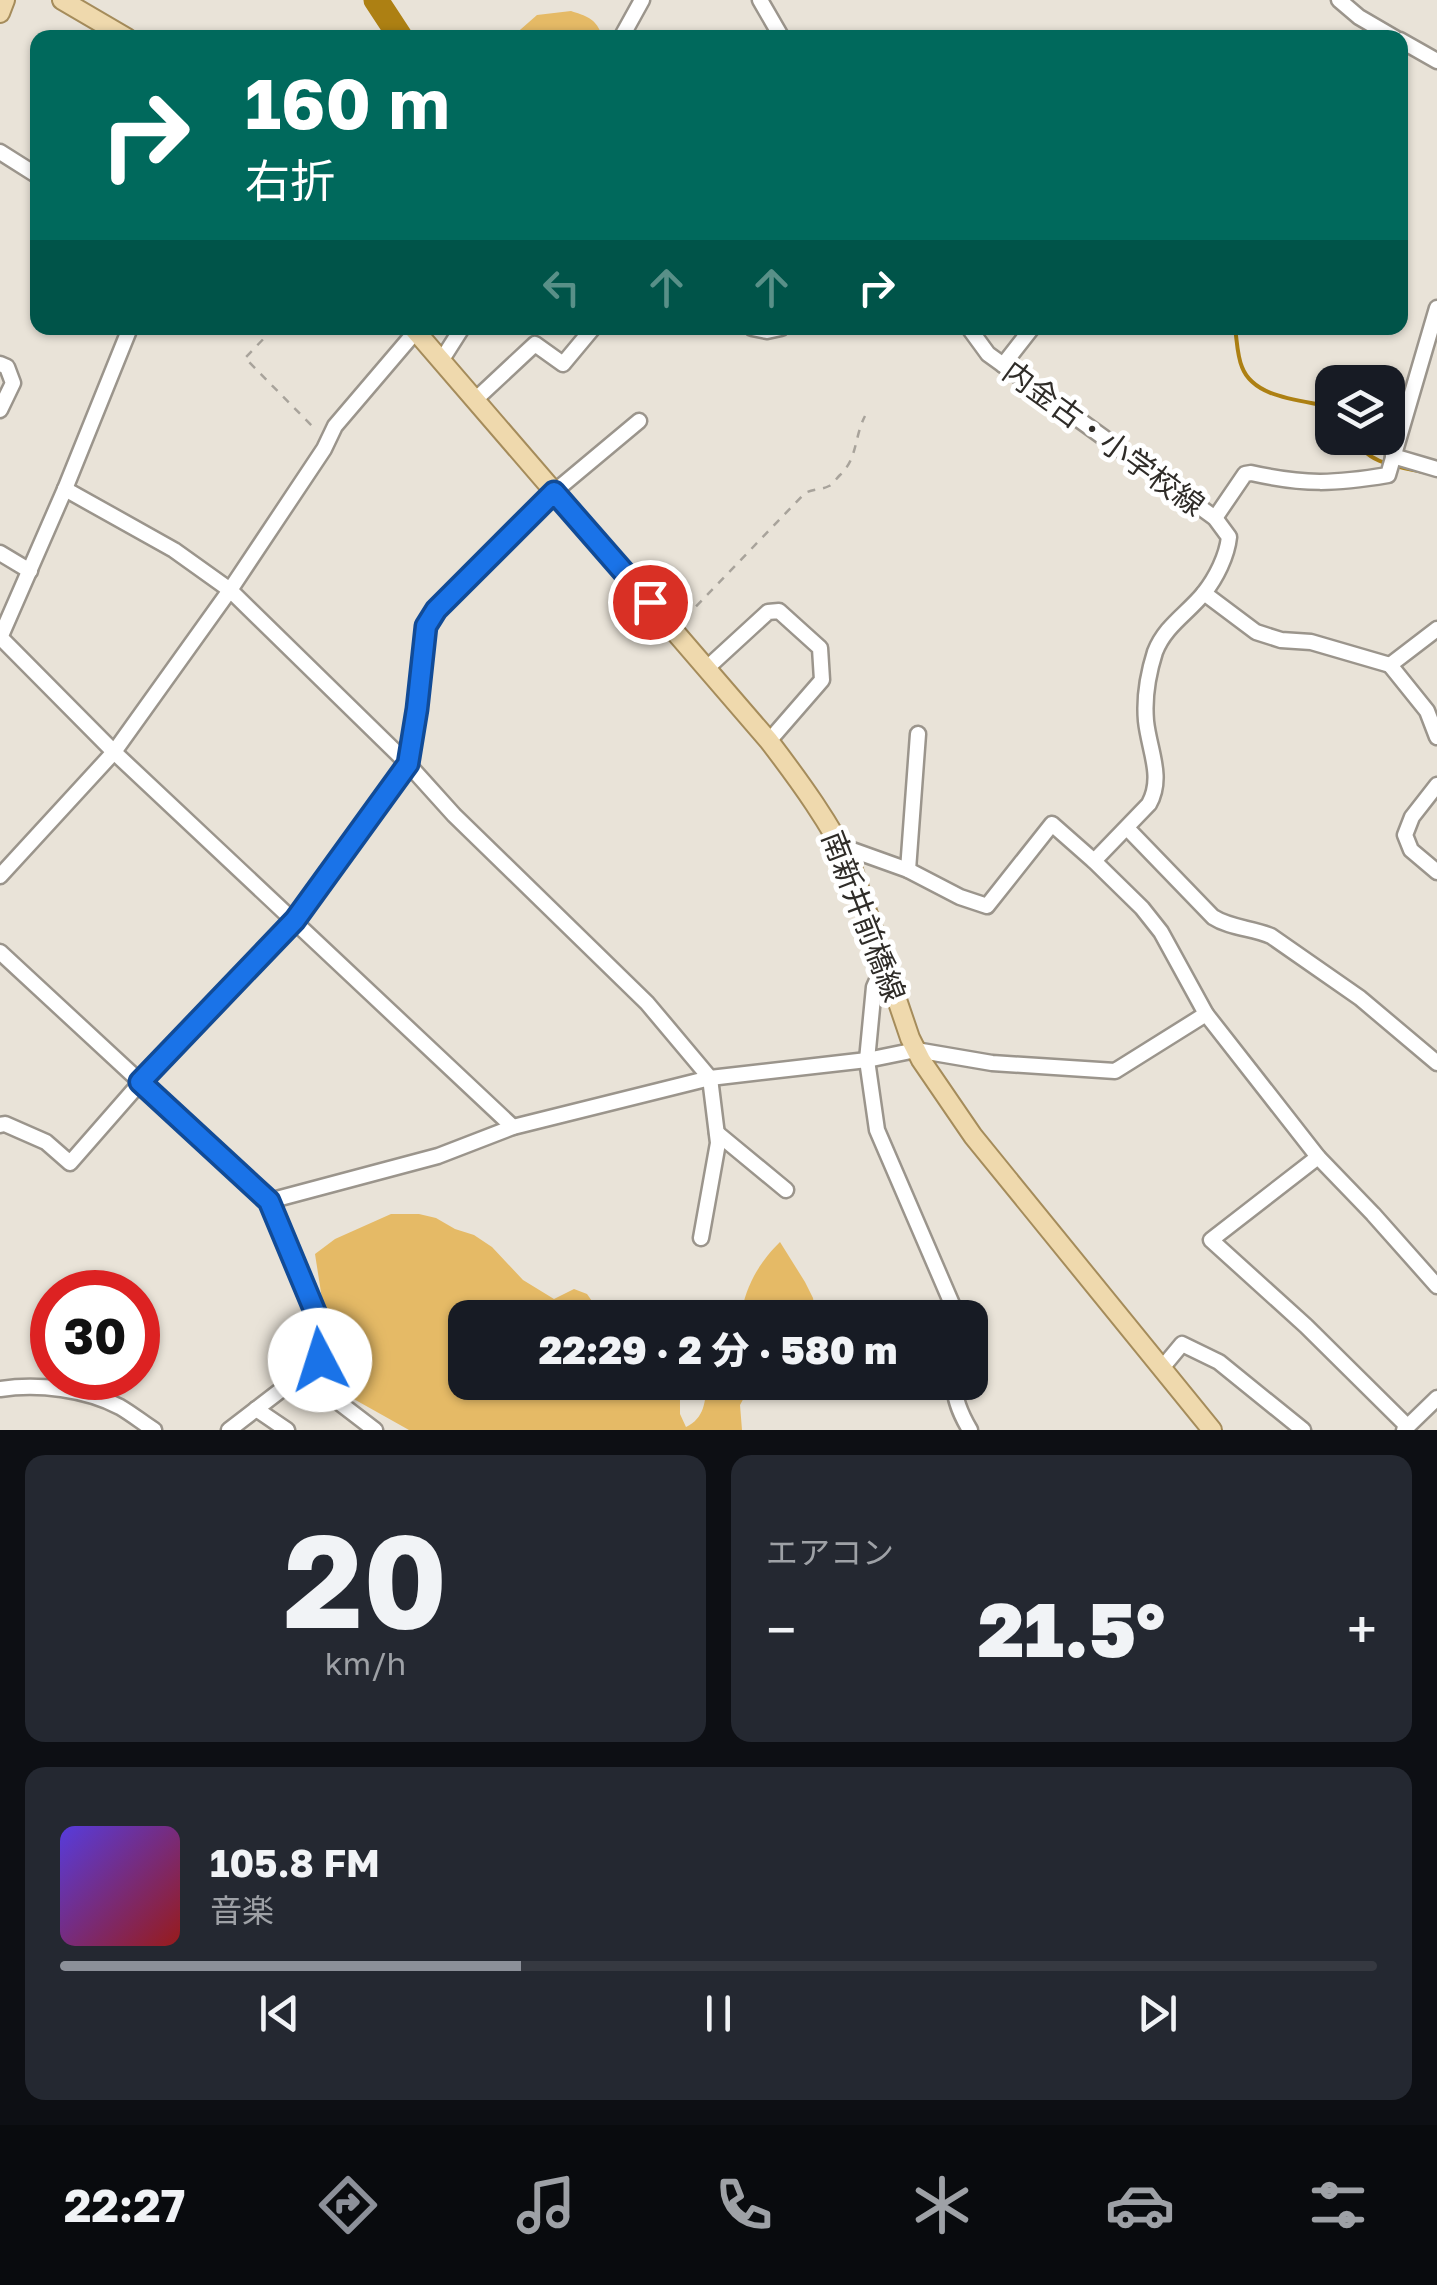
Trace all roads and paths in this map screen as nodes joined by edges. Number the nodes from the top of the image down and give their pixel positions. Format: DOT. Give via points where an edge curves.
graph roads {
  1 [pos="6,0"];
  2 [pos="62,0"];
  3 [pos="642,0"];
  4 [pos="760,0"];
  5 [pos="1344,1"];
  6 [pos="0,13"];
  7 [pos="113,30"];
  8 [pos="626,30"];
  9 [pos="777,30"];
  10 [pos="1382,30"];
  11 [pos="1408,44"];
  12 [pos="1437,60"];
  13 [pos="0,152"];
  14 [pos="30,171"];
  15 [pos="1437,308"];
  16 [pos="127,335"];
  17 [pos="267,335"];
  18 [pos="410,335"];
  19 [pos="420,335"];
  20 [pos="458,335"];
  21 [pos="587,335"];
  22 [pos="975,335"];
  23 [pos="1027,335"];
  24 [pos="1422,357"];
  25 [pos="441,361"];
  26 [pos="0,364"];
  27 [pos="1437,364"];
  28 [pos="1003,365"];
  29 [pos="475,400"];
  30 [pos="0,410"];
  31 [pos="865,416"];
  32 [pos="639,421"];
  33 [pos="328,442"];
  34 [pos="1393,456"];
  35 [pos="1437,468"];
  36 [pos="65,489"];
  37 [pos="554,492"];
  38 [pos="1215,518"];
  39 [pos="0,553"];
  40 [pos="30,571"];
  41 [pos="230,590"];
  42 [pos="1204,593"];
  43 [pos="1437,629"];
  44 [pos="674,630"];
  45 [pos="0,638"];
  46 [pos="1390,664"];
  47 [pos="707,668"];
  48 [pos="918,734"];
  49 [pos="1437,737"];
  50 [pos="770,741"];
  51 [pos="114,752"];
  52 [pos="408,764"];
  53 [pos="1437,785"];
  54 [pos="1127,828"];
  55 [pos="841,846"];
  56 [pos="1094,861"];
  57 [pos="908,870"];
  58 [pos="1437,872"];
  59 [pos="0,876"];
  60 [pos="295,920"];
  61 [pos="0,952"];
  62 [pos="885,962"];
  63 [pos="1206,1014"];
  64 [pos="916,1050"];
  65 [pos="867,1060"];
  66 [pos="1437,1062"];
  67 [pos="710,1078"];
  68 [pos="140,1082"];
  69 [pos="0,1126"];
  70 [pos="513,1127"];
  71 [pos="717,1134"];
  72 [pos="1318,1157"];
  73 [pos="786,1190"];
  74 [pos="269,1201"];
  75 [pos="701,1238"];
  76 [pos="1437,1286"];
  77 [pos="950,1300"];
  78 [pos="320,1360"];
  79 [pos="1162,1368"];
  80 [pos="0,1388"];
  81 [pos="1437,1398"];
  82 [pos="956,1400"];
  83 [pos="256,1409"];
  84 [pos="1405,1428"];
  85 [pos="154,1430"];
  86 [pos="229,1430"];
  87 [pos="287,1430"];
  88 [pos="375,1430"];
  89 [pos="970,1430"];
  90 [pos="1212,1430"];
  91 [pos="1303,1430"];
  1 -- 6 [label="main road"];
  2 -- 7 [label="main road"];
  3 -- 8 [label="street"];
  4 -- 9 [label="street"];
  5 -- 10 [label="street"];
  11 -- 12 [label="street"];
  13 -- 14 [label="street"];
  15 -- 24 [label="street"];
  16 -- 36 [label="street"];
  17 -- 33 [label="path" via="244,358"];
  18 -- 33 [label="street"];
  19 -- 25 [label="main road, 南新井前橋線"];
  20 -- 25 [label="street"];
  21 -- 29 [label="street" via="562,364 535,344"];
  22 -- 28 [label="street, 内金古・小学校線"];
  23 -- 28 [label="street"];
  24 -- 27 [label="street"];
  24 -- 34 [label="street"];
  25 -- 29 [label="main road, 南新井前橋線"];
  26 -- 30 [label="street" via="13,384"];
  28 -- 38 [label="street, 内金古・小学校線"];
  29 -- 37 [label="main road, 南新井前橋線"];
  31 -- 44 [label="path" via="849,467 829,486 805,493"];
  32 -- 37 [label="street"];
  33 -- 41 [label="street"];
  34 -- 35 [label="street"];
  34 -- 38 [label="street" via="1388,475 1336,483 1245,474"];
  36 -- 40 [label="street"];
  36 -- 41 [label="street"];
  37 -- 44 [label="main road, 南新井前橋線"];
  37 -- 52 [label="street" via="426,626"];
  38 -- 42 [label="street, 内金古・小学校線" via="1229,537 1228,549"];
  39 -- 40 [label="street"];
  40 -- 45 [label="street"];
  41 -- 51 [label="street"];
  41 -- 52 [label="street"];
  42 -- 46 [label="street" via="1256,632"];
  42 -- 54 [label="street, 内金古・小学校線" via="1156,650 1146,696 1155,793"];
  43 -- 46 [label="street"];
  44 -- 47 [label="main road, 南新井前橋線"];
  45 -- 51 [label="street"];
  46 -- 49 [label="street" via="1427,711"];
  47 -- 50 [label="main road, 南新井前橋線"];
  47 -- 50 [label="street" via="768,612 779,612 820,648 822,680"];
  48 -- 57 [label="street"];
  50 -- 55 [label="main road, 南新井前橋線"];
  51 -- 59 [label="street"];
  51 -- 60 [label="street"];
  52 -- 60 [label="street"];
  52 -- 67 [label="street" via="647,1003"];
  53 -- 58 [label="street" via="1405,835 1411,850"];
  54 -- 56 [label="street, 内金古・小学校線"];
  54 -- 66 [label="street" via="1213,917 1271,936"];
  55 -- 57 [label="street"];
  55 -- 62 [label="main road, 南新井前橋線"];
  56 -- 57 [label="street" via="1052,824 986,906"];
  56 -- 63 [label="street" via="1161,932"];
  60 -- 68 [label="street"];
  60 -- 70 [label="street"];
  61 -- 68 [label="street"];
  62 -- 64 [label="main road, 南新井前橋線"];
  62 -- 65 [label="street" via="874,987"];
  63 -- 64 [label="street" via="1116,1071"];
  63 -- 72 [label="street"];
  64 -- 65 [label="street"];
  64 -- 79 [label="main road, 南新井前橋線" via="973,1136"];
  65 -- 67 [label="street"];
  65 -- 77 [label="street" via="877,1130"];
  67 -- 70 [label="street"];
  67 -- 71 [label="street"];
  68 -- 69 [label="street" via="70,1163 46,1142"];
  68 -- 74 [label="street"];
  70 -- 74 [label="street" via="438,1156"];
  71 -- 73 [label="street"];
  71 -- 75 [label="street"];
  72 -- 76 [label="street"];
  72 -- 84 [label="street" via="1211,1240"];
  74 -- 78 [label="street" via="316,1314"];
  78 -- 83 [label="street"];
  78 -- 88 [label="street" via="325,1385"];
  79 -- 90 [label="main road, 南新井前橋線"];
  79 -- 91 [label="street" via="1182,1344 1219,1362"];
  80 -- 85 [label="street" via="82,1394"];
  81 -- 84 [label="street"];
  82 -- 89 [label="street"];
  83 -- 86 [label="street"];
  83 -- 87 [label="street"];
}
